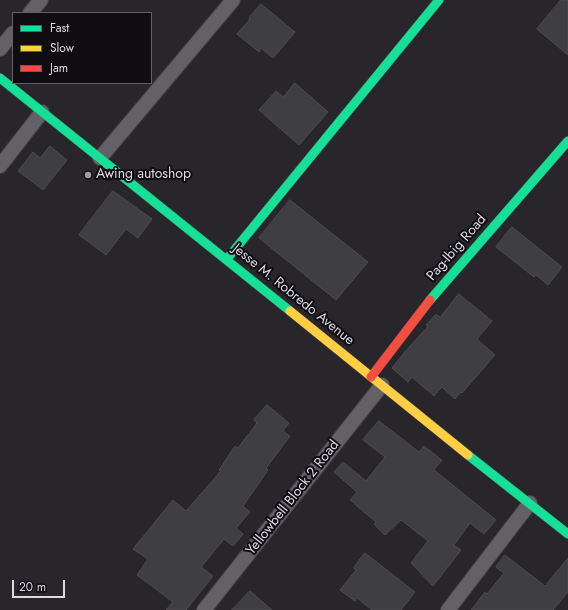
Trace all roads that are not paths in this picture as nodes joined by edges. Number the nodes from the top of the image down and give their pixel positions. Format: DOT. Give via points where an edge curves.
graph roads {
  1 [pos="41,0"];
  2 [pos="233,0"];
  3 [pos="439,0"];
  4 [pos="31,12"];
  5 [pos="12,34"];
  6 [pos="0,49"];
  7 [pos="0,78"];
  8 [pos="42,112"];
  9 [pos="568,141"];
  10 [pos="100,158"];
  11 [pos="0,166"];
  12 [pos="227,259"];
  13 [pos="376,381"];
  14 [pos="530,503"];
  15 [pos="568,534"];
  16 [pos="204,610"];
  17 [pos="448,610"];
  1 -- 4 [label="street"];
  2 -- 10 [label="street"];
  3 -- 12 [label="main road"];
  5 -- 6 [label="street"];
  7 -- 8 [label="main road, Jesse M. Robredo Avenue"];
  8 -- 10 [label="main road, Jesse M. Robredo Avenue"];
  8 -- 11 [label="street"];
  9 -- 13 [label="main road, Pag-Ibig Road" via="426,305"];
  10 -- 12 [label="main road, Jesse M. Robredo Avenue"];
  12 -- 13 [label="main road, Jesse M. Robredo Avenue"];
  13 -- 14 [label="main road, Jesse M. Robredo Avenue"];
  13 -- 16 [label="street, Yellowbell Block 2 Road"];
  14 -- 15 [label="main road, Jesse M. Robredo Avenue"];
  14 -- 17 [label="street"];
}
